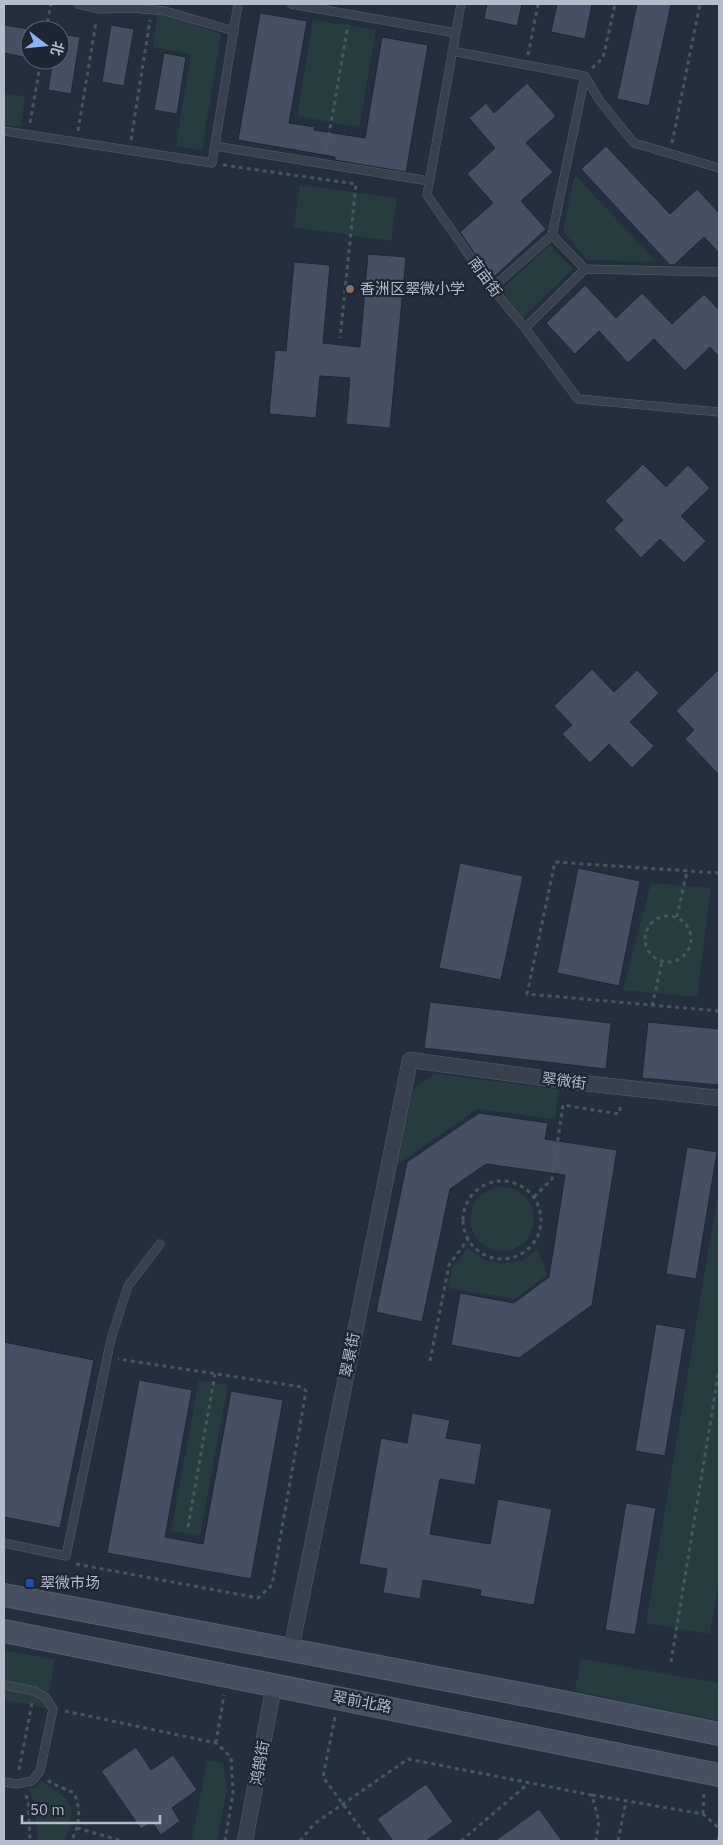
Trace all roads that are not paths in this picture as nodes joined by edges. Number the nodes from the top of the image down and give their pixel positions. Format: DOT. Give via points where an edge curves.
graph roads {
  1 [pos="78,4"];
  2 [pos="238,4"];
  3 [pos="291,4"];
  4 [pos="461,4"];
  5 [pos="234,32"];
  6 [pos="456,33"];
  7 [pos="452,51"];
  8 [pos="585,76"];
  9 [pos="4,131"];
  10 [pos="215,146"];
  11 [pos="719,168"];
  12 [pos="429,181"];
  13 [pos="552,236"];
  14 [pos="585,269"];
  15 [pos="719,272"];
  16 [pos="492,288"];
  17 [pos="525,328"];
  18 [pos="719,412"];
  19 [pos="410,1060"];
  20 [pos="719,1098"];
  21 [pos="160,1244"];
  22 [pos="4,1543"];
  23 [pos="4,1594"];
  24 [pos="4,1631"];
  25 [pos="291,1650"];
  26 [pos="4,1685"];
  27 [pos="274,1685"];
  28 [pos="719,1734"];
  29 [pos="719,1775"];
  30 [pos="4,1782"];
  31 [pos="245,1841"];
  1 -- 5 [label="lane" via="99,9 165,11"];
  2 -- 5 [label="lane"];
  3 -- 6 [label="lane"];
  4 -- 6 [label="lane, 南亩街"];
  5 -- 10 [label="lane"];
  6 -- 7 [label="lane, 南亩街"];
  7 -- 8 [label="lane"];
  7 -- 12 [label="lane, 南亩街"];
  8 -- 11 [label="lane" via="600,101 634,143"];
  8 -- 13 [label="lane"];
  9 -- 10 [label="lane" via="212,163"];
  10 -- 12 [label="lane"];
  12 -- 16 [label="lane, 南亩街" via="427,195"];
  13 -- 14 [label="lane"];
  13 -- 16 [label="lane"];
  14 -- 15 [label="lane"];
  14 -- 17 [label="lane"];
  16 -- 17 [label="lane, 南亩街"];
  17 -- 18 [label="lane, 南亩街" via="578,399"];
  19 -- 20 [label="street, 翠微街"];
  19 -- 25 [label="street, 翠景街"];
  21 -- 22 [label="lane" via="128,1286 111,1339 66,1556"];
  23 -- 25 [label="main road"];
  24 -- 27 [label="main road, 翠前北路"];
  25 -- 28 [label="main road"];
  26 -- 30 [label="lane" via="35,1691 46,1698 52,1709 40,1771 32,1781"];
  27 -- 29 [label="main road, 翠前北路"];
  27 -- 31 [label="street, 鸿鹄街"];
}
